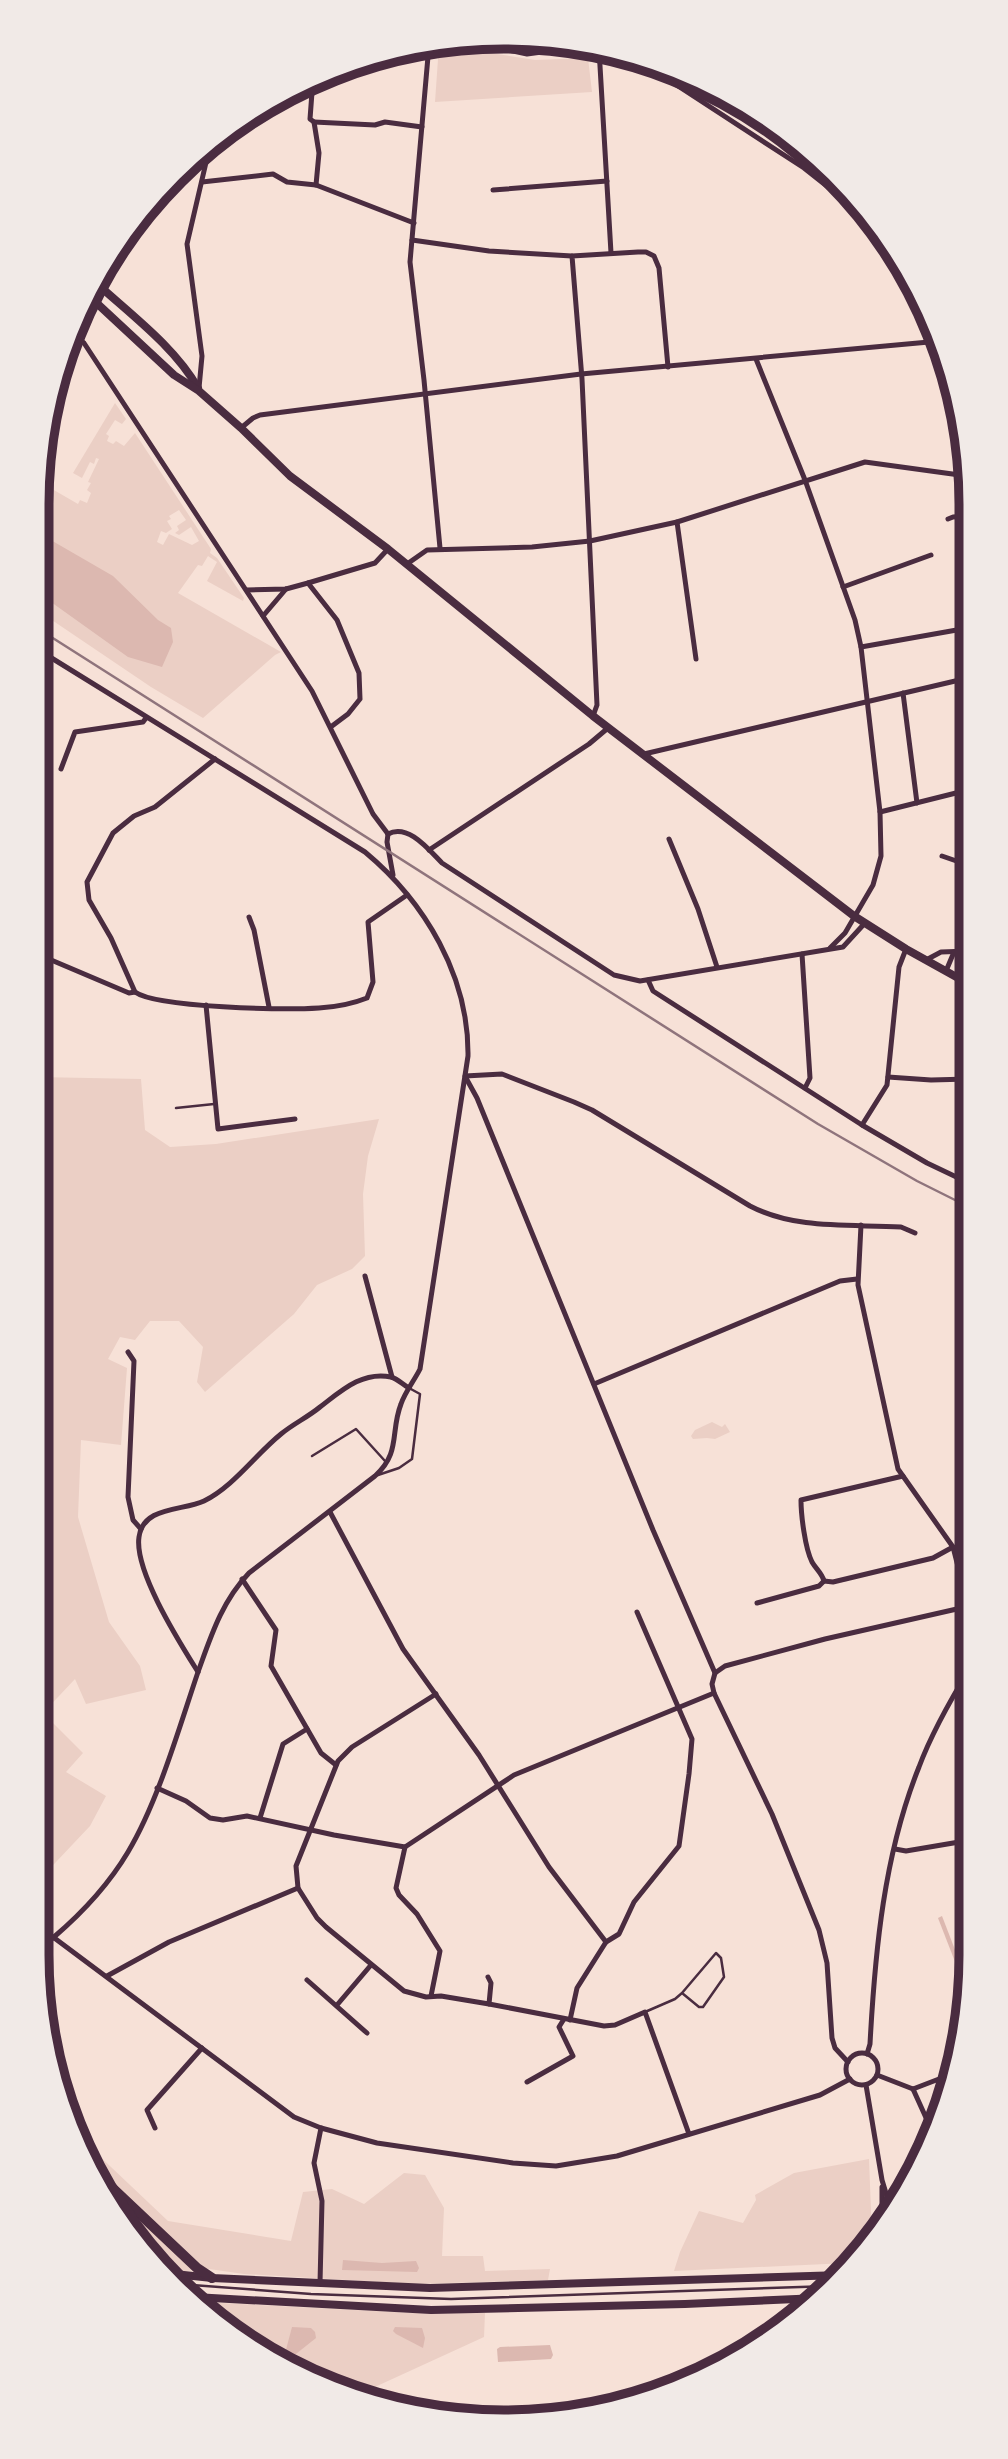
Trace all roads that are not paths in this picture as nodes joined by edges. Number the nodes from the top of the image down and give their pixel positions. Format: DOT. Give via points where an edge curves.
graph roads {
  1 [pos="505,49"];
  2 [pos="547,51"];
  3 [pos="428,56"];
  4 [pos="599,59"];
  5 [pos="667,80"];
  6 [pos="312,92"];
  7 [pos="314,122"];
  8 [pos="422,127"];
  9 [pos="207,160"];
  10 [pos="202,181"];
  11 [pos="607,181"];
  12 [pos="316,185"];
  13 [pos="493,190"];
  14 [pos="837,194"];
  15 [pos="414,223"];
  16 [pos="412,240"];
  17 [pos="611,253"];
  18 [pos="572,256"];
  19 [pos="103,289"];
  20 [pos="96,303"];
  21 [pos="80,341"];
  22 [pos="929,342"];
  23 [pos="756,359"];
  24 [pos="668,367"];
  25 [pos="581,374"];
  26 [pos="199,391"];
  27 [pos="425,394"];
  28 [pos="241,428"];
  29 [pos="958,474"];
  30 [pos="806,480"];
  31 [pos="959,516"];
  32 [pos="948,519"];
  33 [pos="677,523"];
  34 [pos="590,541"];
  35 [pos="440,548"];
  36 [pos="388,549"];
  37 [pos="932,555"];
  38 [pos="407,564"];
  39 [pos="308,583"];
  40 [pos="843,587"];
  41 [pos="286,589"];
  42 [pos="247,590"];
  43 [pos="263,616"];
  44 [pos="959,630"];
  45 [pos="861,647"];
  46 [pos="49,657"];
  47 [pos="696,659"];
  48 [pos="959,680"];
  49 [pos="904,693"];
  50 [pos="867,702"];
  51 [pos="593,716"];
  52 [pos="146,718"];
  53 [pos="332,726"];
  54 [pos="608,728"];
  55 [pos="643,754"];
  56 [pos="213,761"];
  57 [pos="61,769"];
  58 [pos="959,792"];
  59 [pos="917,803"];
  60 [pos="880,812"];
  61 [pos="388,834"];
  62 [pos="669,839"];
  63 [pos="429,850"];
  64 [pos="942,856"];
  65 [pos="959,862"];
  66 [pos="393,875"];
  67 [pos="407,895"];
  68 [pos="854,916"];
  69 [pos="249,917"];
  70 [pos="865,923"];
  71 [pos="831,948"];
  72 [pos="906,949"];
  73 [pos="954,952"];
  74 [pos="959,952"];
  75 [pos="802,954"];
  76 [pos="49,959"];
  77 [pos="926,960"];
  78 [pos="717,967"];
  79 [pos="946,971"];
  80 [pos="959,978"];
  81 [pos="649,980"];
  82 [pos="135,992"];
  83 [pos="206,1005"];
  84 [pos="269,1007"];
  85 [pos="465,1076"];
  86 [pos="888,1077"];
  87 [pos="959,1079"];
  88 [pos="805,1088"];
  89 [pos="215,1104"];
  90 [pos="176,1108"];
  91 [pos="295,1119"];
  92 [pos="862,1125"];
  93 [pos="959,1178"];
  94 [pos="861,1225"];
  95 [pos="915,1233"];
  96 [pos="365,1276"];
  97 [pos="857,1279"];
  98 [pos="128,1352"];
  99 [pos="392,1377"];
  100 [pos="594,1384"];
  101 [pos="409,1388"];
  102 [pos="312,1456"];
  103 [pos="387,1464"];
  104 [pos="375,1476"];
  105 [pos="903,1476"];
  106 [pos="330,1512"];
  107 [pos="141,1529"];
  108 [pos="953,1547"];
  109 [pos="959,1568"];
  110 [pos="242,1580"];
  111 [pos="824,1581"];
  112 [pos="757,1602"];
  113 [pos="959,1609"];
  114 [pos="637,1612"];
  115 [pos="198,1672"];
  116 [pos="715,1673"];
  117 [pos="959,1690"];
  118 [pos="714,1693"];
  119 [pos="436,1694"];
  120 [pos="679,1709"];
  121 [pos="307,1729"];
  122 [pos="336,1765"];
  123 [pos="498,1784"];
  124 [pos="157,1788"];
  125 [pos="260,1818"];
  126 [pos="309,1829"];
  127 [pos="959,1842"];
  128 [pos="405,1847"];
  129 [pos="895,1849"];
  130 [pos="299,1888"];
  131 [pos="53,1937"];
  132 [pos="49,1940"];
  133 [pos="606,1942"];
  134 [pos="371,1965"];
  135 [pos="107,1976"];
  136 [pos="488,1977"];
  137 [pos="307,1980"];
  138 [pos="682,1993"];
  139 [pos="431,1996"];
  140 [pos="489,2004"];
  141 [pos="337,2005"];
  142 [pos="645,2012"];
  143 [pos="567,2019"];
  144 [pos="367,2033"];
  145 [pos="202,2048"];
  146 [pos="867,2054"];
  147 [pos="848,2062"];
  148 [pos="877,2075"];
  149 [pos="942,2078"];
  150 [pos="850,2079"];
  151 [pos="527,2082"];
  152 [pos="866,2085"];
  153 [pos="913,2089"];
  154 [pos="927,2121"];
  155 [pos="155,2128"];
  156 [pos="321,2128"];
  157 [pos="689,2134"];
  158 [pos="882,2180"];
  159 [pos="115,2190"];
  160 [pos="888,2199"];
  161 [pos="881,2203"];
  162 [pos="882,2208"];
  163 [pos="881,2209"];
  164 [pos="180,2275"];
  165 [pos="827,2275"];
  166 [pos="212,2278"];
  167 [pos="320,2283"];
  168 [pos="191,2285"];
  169 [pos="815,2287"];
  170 [pos="205,2298"];
  171 [pos="802,2299"];
  1 -- 2 [label="street" via="527,54"];
  3 -- 8 [label="street"];
  4 -- 11 [label="street"];
  5 -- 14 [label="street"];
  6 -- 7 [label="street" via="310,119"];
  7 -- 8 [label="street"];
  7 -- 12 [label="street" via="319,153"];
  8 -- 15 [label="street"];
  9 -- 10 [label="street"];
  10 -- 12 [label="street" via="273,174 287,182"];
  10 -- 26 [label="street" via="187,244 202,356"];
  11 -- 13 [label="street"];
  11 -- 17 [label="street"];
  12 -- 15 [label="street"];
  15 -- 16 [label="street"];
  16 -- 18 [label="street"];
  16 -- 27 [label="street" via="410,262"];
  17 -- 18 [label="street"];
  17 -- 24 [label="street" via="654,256"];
  18 -- 25 [label="street"];
  19 -- 26 [label="main road" via="166,347"];
  20 -- 26 [label="main road"];
  21 -- 42 [label="street"];
  22 -- 23 [label="street"];
  23 -- 24 [label="street"];
  23 -- 30 [label="street"];
  24 -- 25 [label="street"];
  25 -- 27 [label="street"];
  25 -- 34 [label="street"];
  26 -- 28 [label="main road"];
  27 -- 28 [label="street" via="261,415"];
  27 -- 35 [label="street"];
  28 -- 36 [label="main road" via="290,476"];
  29 -- 30 [label="street" via="865,462"];
  30 -- 33 [label="street"];
  30 -- 40 [label="street"];
  31 -- 32 [label="street"];
  33 -- 34 [label="street"];
  33 -- 47 [label="street"];
  34 -- 35 [label="street"];
  34 -- 51 [label="street" via="597,705"];
  35 -- 38 [label="street" via="427,550"];
  36 -- 38 [label="main road"];
  36 -- 39 [label="street" via="375,563"];
  37 -- 40 [label="street"];
  38 -- 51 [label="main road"];
  39 -- 41 [label="street"];
  39 -- 53 [label="street" via="337,620 359,673 360,699"];
  40 -- 45 [label="street"];
  41 -- 42 [label="street"];
  41 -- 43 [label="street"];
  42 -- 43 [label="street"];
  43 -- 53 [label="street"];
  44 -- 45 [label="street"];
  45 -- 50 [label="street"];
  46 -- 52 [label="street"];
  48 -- 49 [label="street"];
  49 -- 50 [label="street"];
  49 -- 59 [label="street"];
  50 -- 55 [label="street"];
  50 -- 60 [label="street"];
  51 -- 54 [label="main road"];
  52 -- 56 [label="street"];
  52 -- 57 [label="street" via="75,732"];
  53 -- 61 [label="street" via="373,814"];
  54 -- 55 [label="main road"];
  54 -- 63 [label="street"];
  55 -- 68 [label="main road"];
  56 -- 66 [label="street" via="365,852"];
  56 -- 82 [label="street" via="113,833 87,882 89,900"];
  58 -- 59 [label="street"];
  59 -- 60 [label="street"];
  60 -- 68 [label="street" via="881,856 873,885"];
  61 -- 63 [label="street" via="404,832"];
  61 -- 66 [label="street"];
  62 -- 78 [label="street"];
  63 -- 81 [label="street" via="614,975"];
  64 -- 65 [label="street"];
  66 -- 67 [label="street"];
  67 -- 84 [label="street" via="368,922 373,982 367,998 318,1008"];
  67 -- 85 [label="street" via="456,976 468,1031"];
  68 -- 70 [label="main road"];
  68 -- 71 [label="street"];
  69 -- 84 [label="street"];
  70 -- 71 [label="street" via="843,947"];
  70 -- 72 [label="main road"];
  71 -- 75 [label="street"];
  72 -- 77 [label="main road"];
  72 -- 86 [label="street"];
  73 -- 74 [label="street"];
  73 -- 77 [label="street" via="941,951"];
  73 -- 79 [label="street"];
  75 -- 78 [label="street"];
  75 -- 88 [label="street" via="810,1078"];
  76 -- 82 [label="street"];
  77 -- 79 [label="main road"];
  78 -- 81 [label="street"];
  79 -- 80 [label="main road"];
  81 -- 88 [label="street" via="653,991"];
  82 -- 83 [label="street" via="166,1002"];
  83 -- 84 [label="street"];
  83 -- 89 [label="street"];
  85 -- 94 [label="street" via="502,1074 592,1110 773,1217"];
  85 -- 100 [label="street"];
  85 -- 101 [label="street" via="420,1370"];
  86 -- 87 [label="street"];
  86 -- 92 [label="street" via="883,1095"];
  88 -- 92 [label="street"];
  89 -- 90 [label="lane"];
  89 -- 91 [label="street" via="218,1129"];
  92 -- 93 [label="street"];
  94 -- 95 [label="street" via="901,1227"];
  94 -- 97 [label="street"];
  96 -- 99 [label="street"];
  97 -- 100 [label="street" via="840,1282"];
  97 -- 105 [label="street"];
  98 -- 107 [label="street" via="134,1361 128,1497"];
  99 -- 101 [label="street"];
  99 -- 107 [label="street" via="350,1384 279,1435 211,1497 155,1514"];
  100 -- 116 [label="street"];
  101 -- 103 [label="street" via="400,1405"];
  101 -- 104 [label="lane" via="420,1394 412,1459"];
  102 -- 103 [label="lane" via="356,1429"];
  103 -- 104 [label="street"];
  104 -- 106 [label="street"];
  105 -- 108 [label="street"];
  105 -- 111 [label="street" via="801,1500 812,1561"];
  106 -- 110 [label="street"];
  106 -- 119 [label="street" via="403,1649"];
  107 -- 115 [label="street" via="139,1547 149,1583"];
  108 -- 109 [label="street"];
  108 -- 111 [label="street" via="933,1559"];
  110 -- 115 [label="street" via="225,1604"];
  110 -- 121 [label="street" via="276,1630 271,1666"];
  111 -- 112 [label="street"];
  113 -- 116 [label="street" via="738,1662"];
  114 -- 120 [label="street"];
  115 -- 124 [label="street"];
  116 -- 118 [label="street"];
  117 -- 129 [label="street" via="925,1752"];
  118 -- 120 [label="street"];
  118 -- 147 [label="street" via="772,1814 819,1930 827,1963 832,2038 835,2049"];
  119 -- 122 [label="street" via="352,1746"];
  119 -- 123 [label="street"];
  120 -- 123 [label="street"];
  120 -- 133 [label="street" via="692,1739 679,1846 634,1902 619,1934"];
  121 -- 122 [label="street" via="321,1754"];
  121 -- 125 [label="street" via="283,1744"];
  122 -- 126 [label="street"];
  123 -- 128 [label="street"];
  123 -- 133 [label="street" via="550,1867"];
  124 -- 125 [label="street" via="210,1818"];
  124 -- 131 [label="street" via="128,1853 100,1891"];
  125 -- 126 [label="street"];
  126 -- 128 [label="street"];
  126 -- 130 [label="street" via="296,1866"];
  127 -- 129 [label="street"];
  128 -- 139 [label="street" via="396,1888 440,1951"];
  129 -- 146 [label="street" via="881,1919"];
  130 -- 134 [label="street" via="317,1918"];
  130 -- 135 [label="street" via="169,1942"];
  131 -- 132 [label="street"];
  131 -- 135 [label="street"];
  133 -- 143 [label="street" via="577,1988"];
  134 -- 139 [label="street" via="404,1991"];
  134 -- 141 [label="street"];
  135 -- 145 [label="street"];
  136 -- 140 [label="street"];
  137 -- 141 [label="street"];
  138 -- 138 [label="lane" via="716,1954 721,1958 724,1977 703,2007"];
  138 -- 142 [label="lane"];
  139 -- 140 [label="street"];
  140 -- 143 [label="street"];
  141 -- 144 [label="street"];
  142 -- 143 [label="street" via="604,2026"];
  142 -- 157 [label="street"];
  143 -- 151 [label="street" via="559,2027 573,2056"];
  145 -- 155 [label="street" via="147,2110"];
  145 -- 156 [label="street" via="294,2117"];
  146 -- 147 [label="street"];
  146 -- 148 [label="street" via="878,2065"];
  147 -- 150 [label="street"];
  148 -- 152 [label="street"];
  148 -- 153 [label="street"];
  149 -- 153 [label="street"];
  150 -- 152 [label="street"];
  150 -- 157 [label="street" via="820,2095"];
  152 -- 158 [label="street"];
  153 -- 154 [label="street"];
  156 -- 157 [label="street" via="377,2143 556,2165 617,2156"];
  156 -- 167 [label="street" via="314,2163 322,2201"];
  158 -- 160 [label="street"];
  158 -- 161 [label="street"];
  159 -- 166 [label="highway"];
  161 -- 162 [label="lane"];
  161 -- 163 [label="street"];
  164 -- 166 [label="main road"];
  165 -- 167 [label="main road" via="430,2288"];
  166 -- 167 [label="main road"];
  168 -- 169 [label="lane" via="430,2298"];
  170 -- 171 [label="main road" via="431,2310"];
}
